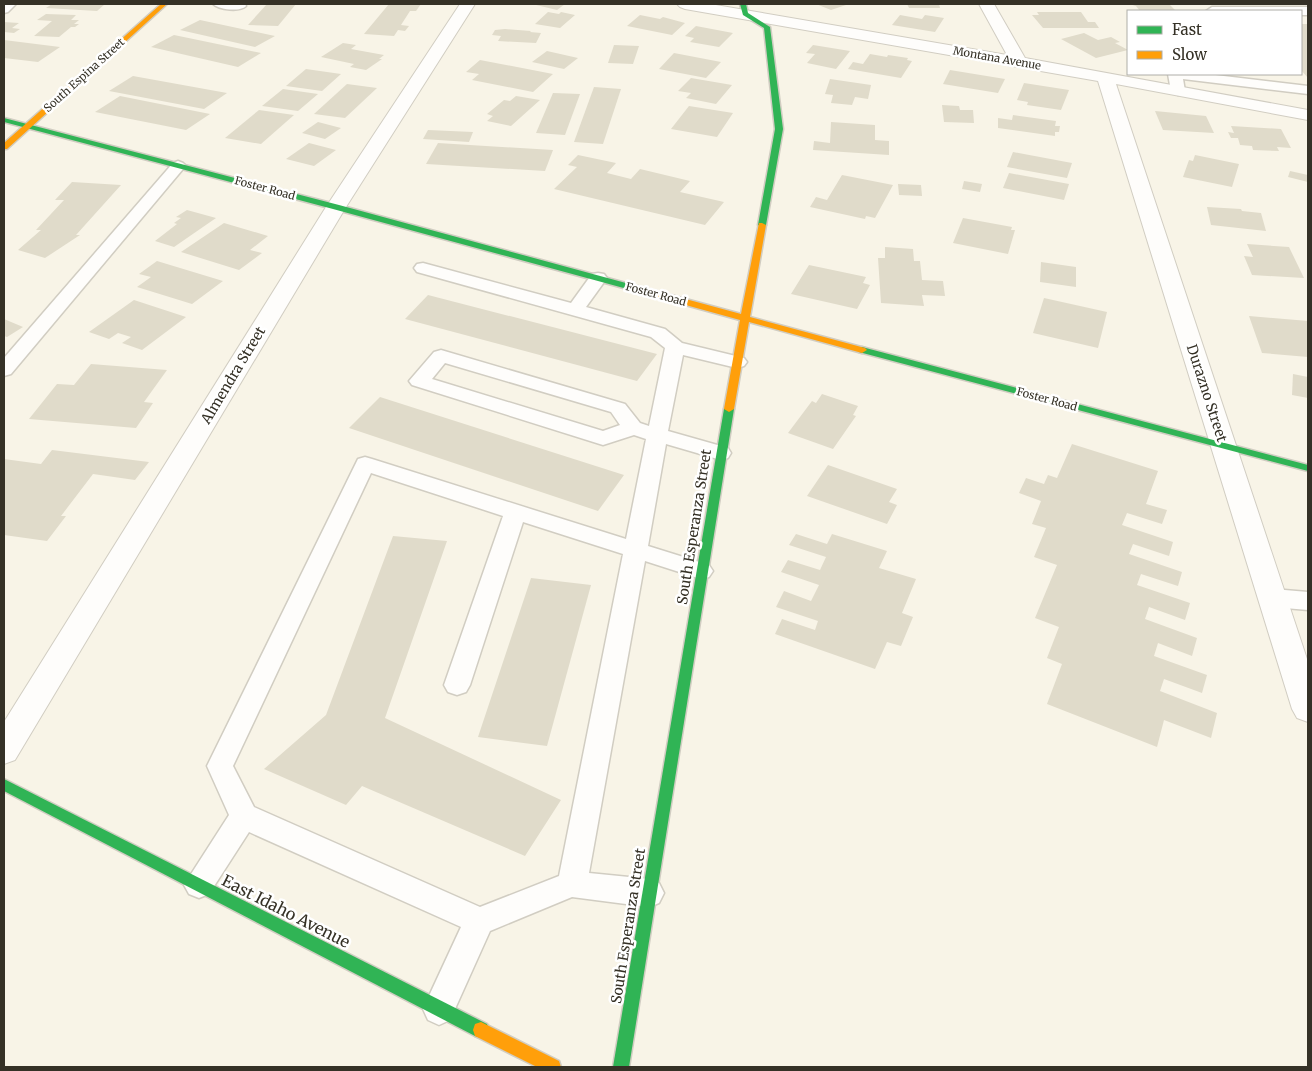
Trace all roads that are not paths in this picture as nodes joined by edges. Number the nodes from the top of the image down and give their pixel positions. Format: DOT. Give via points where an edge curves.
graph roads {
  1 [pos="10,4"];
  2 [pos="164,4"];
  3 [pos="219,4"];
  4 [pos="467,4"];
  5 [pos="685,4"];
  6 [pos="988,4"];
  7 [pos="240,6"];
  8 [pos="1258,7"];
  9 [pos="4,9"];
  10 [pos="744,9"];
  11 [pos="1224,10"];
  12 [pos="1296,10"];
  13 [pos="1019,62"];
  14 [pos="1174,75"];
  15 [pos="1182,75"];
  16 [pos="1262,75"];
  17 [pos="1105,77"];
  18 [pos="1242,82"];
  19 [pos="1270,86"];
  20 [pos="1178,91"];
  21 [pos="1307,92"];
  22 [pos="1252,105"];
  23 [pos="1308,115"];
  24 [pos="4,120"];
  25 [pos="26,126"];
  26 [pos="4,147"];
  27 [pos="178,166"];
  28 [pos="336,207"];
  29 [pos="423,268"];
  30 [pos="598,278"];
  31 [pos="576,309"];
  32 [pos="744,318"];
  33 [pos="675,348"];
  34 [pos="737,362"];
  35 [pos="4,370"];
  36 [pos="633,428"];
  37 [pos="657,436"];
  38 [pos="1225,447"];
  39 [pos="721,453"];
  40 [pos="1308,468"];
  41 [pos="515,512"];
  42 [pos="636,550"];
  43 [pos="701,571"];
  44 [pos="1273,598"];
  45 [pos="1308,601"];
  46 [pos="456,685"];
  47 [pos="1308,709"];
  48 [pos="4,750"];
  49 [pos="4,785"];
  50 [pos="244,816"];
  51 [pos="572,884"];
  52 [pos="198,885"];
  53 [pos="649,893"];
  54 [pos="479,921"];
  55 [pos="439,1009"];
  56 [pos="553,1067"];
  57 [pos="621,1067"];
  1 -- 9 [label="lane"];
  2 -- 25 [label="street, South Espina Street"];
  3 -- 7 [label="lane"];
  4 -- 28 [label="street, Almendra Street"];
  5 -- 10 [label="street, Montana Avenue"];
  6 -- 13 [label="street"];
  8 -- 11 [label="lane"];
  8 -- 12 [label="lane"];
  10 -- 13 [label="street, Montana Avenue"];
  10 -- 32 [label="street, South Esperanza Street" via="768,26 779,129"];
  13 -- 17 [label="street, Montana Avenue"];
  14 -- 20 [label="lane"];
  15 -- 18 [label="lane"];
  16 -- 19 [label="lane"];
  17 -- 20 [label="street, Montana Avenue"];
  17 -- 38 [label="street, Durazno Street"];
  18 -- 19 [label="lane"];
  18 -- 22 [label="lane"];
  19 -- 21 [label="lane"];
  20 -- 22 [label="street, Montana Avenue"];
  22 -- 23 [label="street, Montana Avenue"];
  24 -- 25 [label="street, Foster Road"];
  25 -- 26 [label="street, South Espina Street"];
  25 -- 27 [label="street, Foster Road"];
  27 -- 28 [label="street, Foster Road"];
  27 -- 35 [label="lane"];
  28 -- 30 [label="street, Foster Road"];
  28 -- 48 [label="street, Almendra Street"];
  29 -- 31 [label="lane"];
  30 -- 31 [label="lane"];
  30 -- 32 [label="street, Foster Road"];
  31 -- 33 [label="lane" via="658,333"];
  32 -- 34 [label="street, South Esperanza Street"];
  32 -- 38 [label="street, Foster Road"];
  33 -- 34 [label="lane"];
  33 -- 37 [label="lane"];
  34 -- 39 [label="street, South Esperanza Street"];
  36 -- 36 [label="lane" via="618,408 441,356 420,381 602,438"];
  36 -- 37 [label="lane"];
  37 -- 39 [label="lane"];
  37 -- 42 [label="lane"];
  38 -- 40 [label="street, Foster Road"];
  38 -- 44 [label="street, Durazno Street"];
  39 -- 43 [label="street, South Esperanza Street"];
  41 -- 42 [label="lane"];
  41 -- 46 [label="lane"];
  41 -- 50 [label="lane" via="365,464 220,766"];
  42 -- 43 [label="lane"];
  42 -- 51 [label="lane"];
  43 -- 53 [label="street, South Esperanza Street"];
  44 -- 45 [label="lane"];
  44 -- 47 [label="street, Durazno Street"];
  49 -- 52 [label="street, East Idaho Avenue"];
  50 -- 52 [label="lane"];
  50 -- 54 [label="lane"];
  51 -- 53 [label="lane"];
  51 -- 54 [label="lane"];
  52 -- 55 [label="street, East Idaho Avenue"];
  53 -- 57 [label="street, South Esperanza Street"];
  54 -- 55 [label="lane"];
  55 -- 56 [label="street, East Idaho Avenue"];
}
